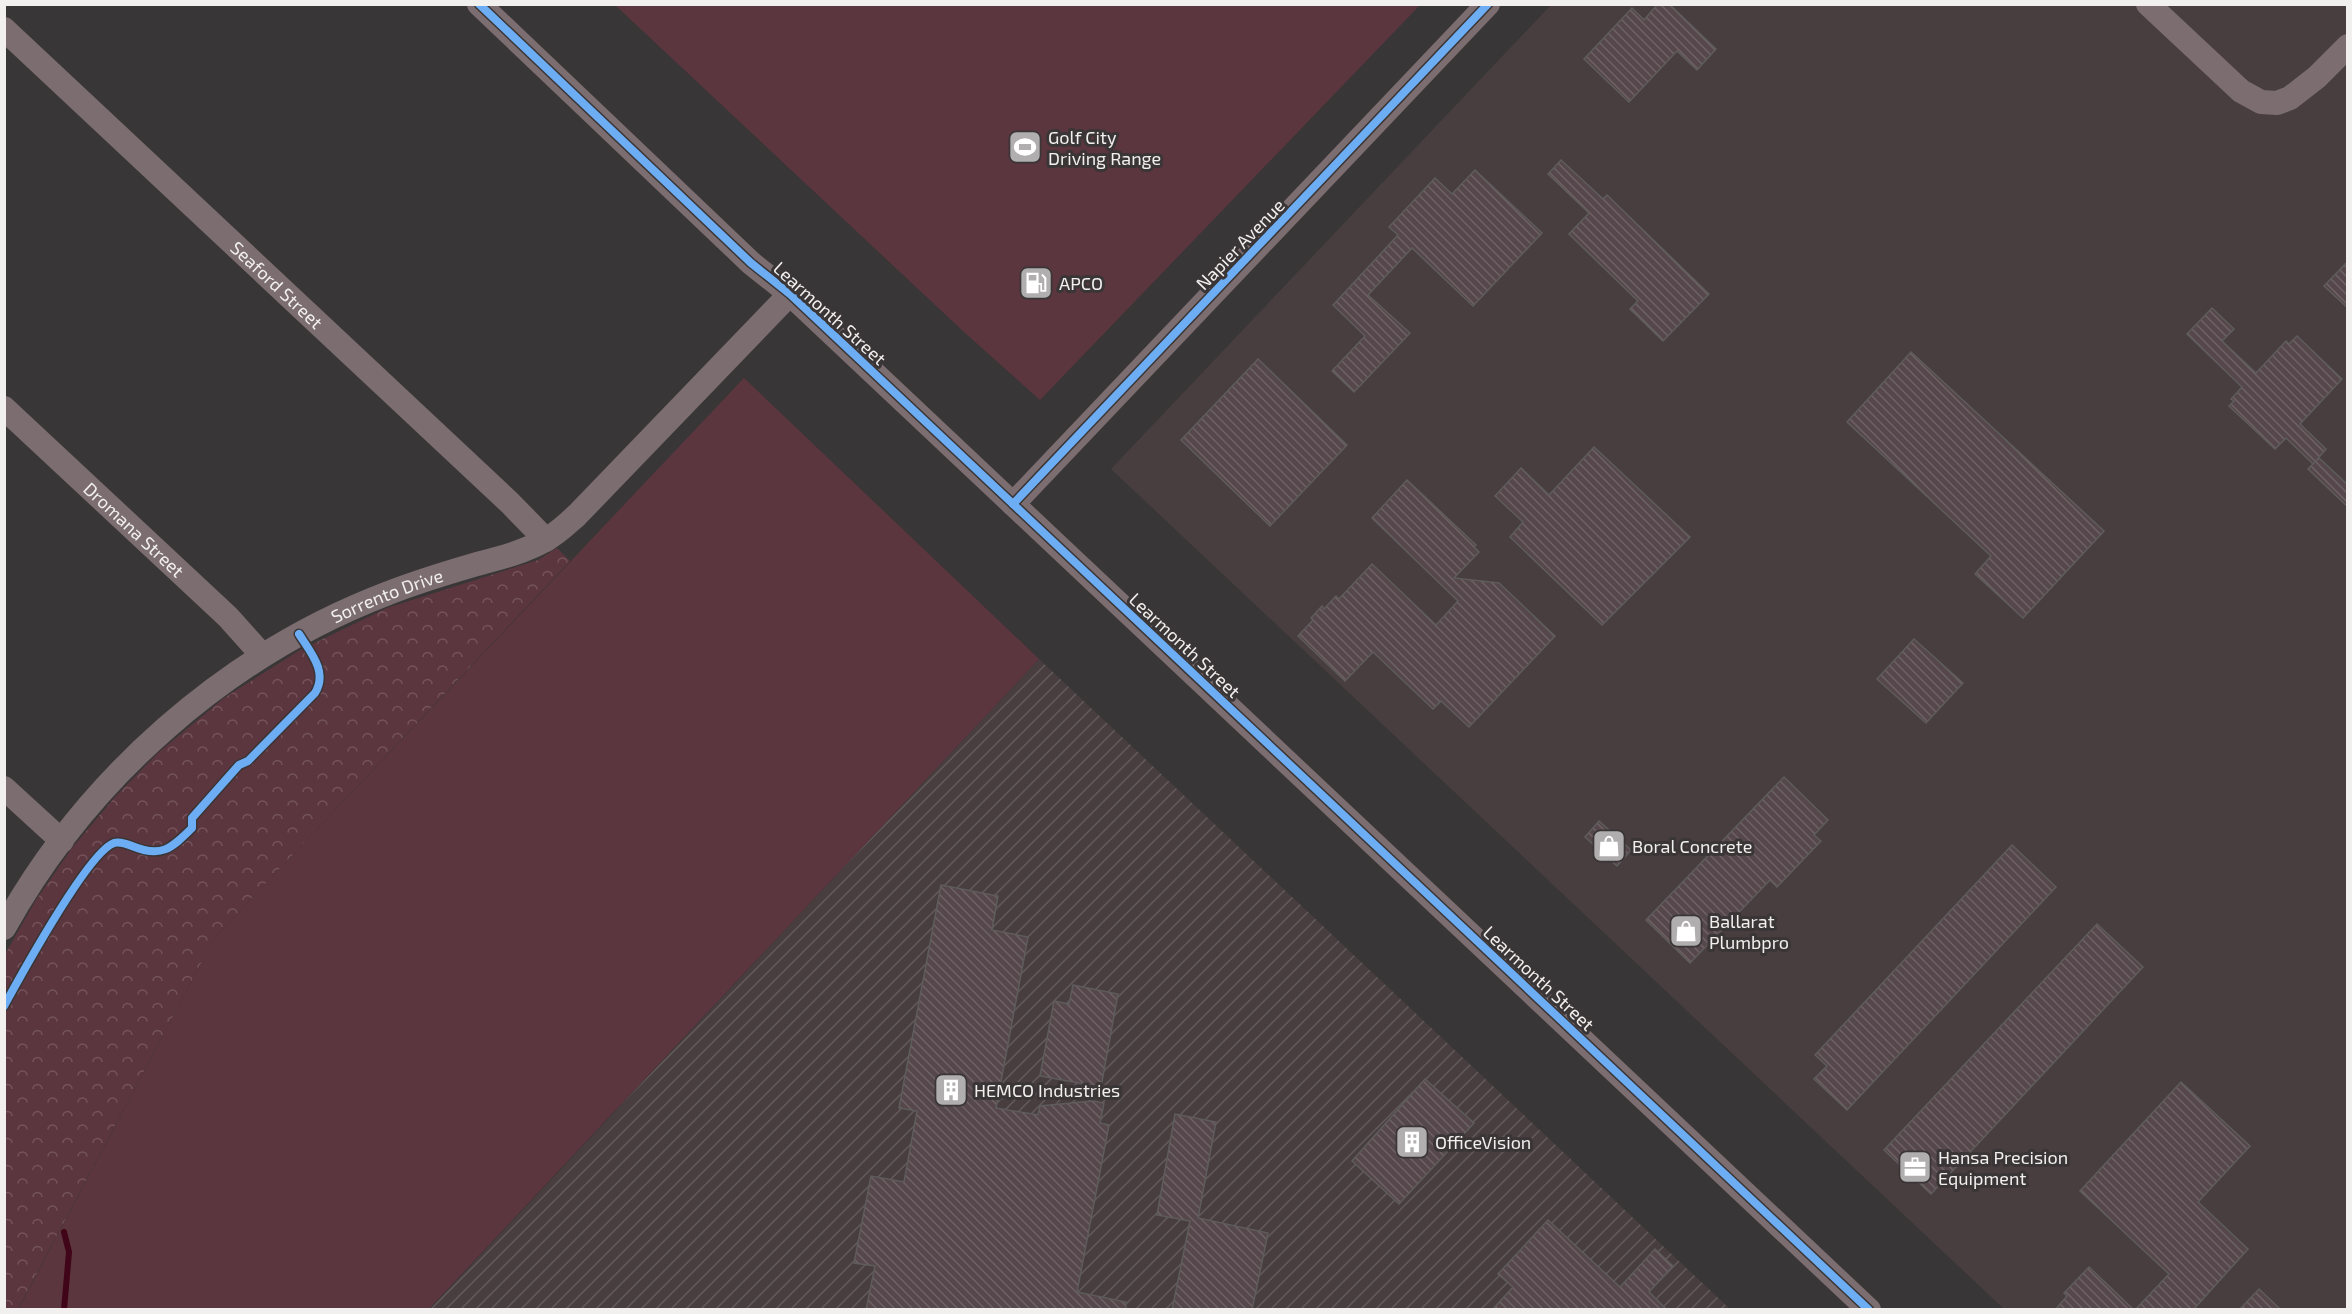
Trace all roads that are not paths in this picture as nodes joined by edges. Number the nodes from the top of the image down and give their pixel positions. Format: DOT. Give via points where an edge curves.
graph roads {
  1 [pos="479,4"];
  2 [pos="1488,4"];
  3 [pos="2148,4"];
  4 [pos="4,30"];
  5 [pos="2348,46"];
  6 [pos="790,294"];
  7 [pos="4,408"];
  8 [pos="1013,504"];
  9 [pos="546,540"];
  10 [pos="262,655"];
  11 [pos="4,788"];
  12 [pos="62,841"];
  13 [pos="4,928"];
  14 [pos="1869,1310"];
  1 -- 6 [label="street, Learmonth Street" via="751,263"];
  2 -- 8 [label="street, Napier Avenue"];
  3 -- 5 [label="street" via="2241,91 2261,102 2277,103 2290,98"];
  4 -- 9 [label="street, Seaford Street"];
  6 -- 8 [label="street, Learmonth Street"];
  6 -- 9 [label="street, Sorrento Drive" via="577,515"];
  7 -- 10 [label="street, Dromana Street" via="228,617"];
  8 -- 14 [label="street, Learmonth Street"];
  9 -- 10 [label="street, Sorrento Drive" via="383,595"];
  10 -- 12 [label="street, Sorrento Drive" via="152,741"];
  11 -- 12 [label="street"];
  12 -- 13 [label="street, Sorrento Drive"];
}
